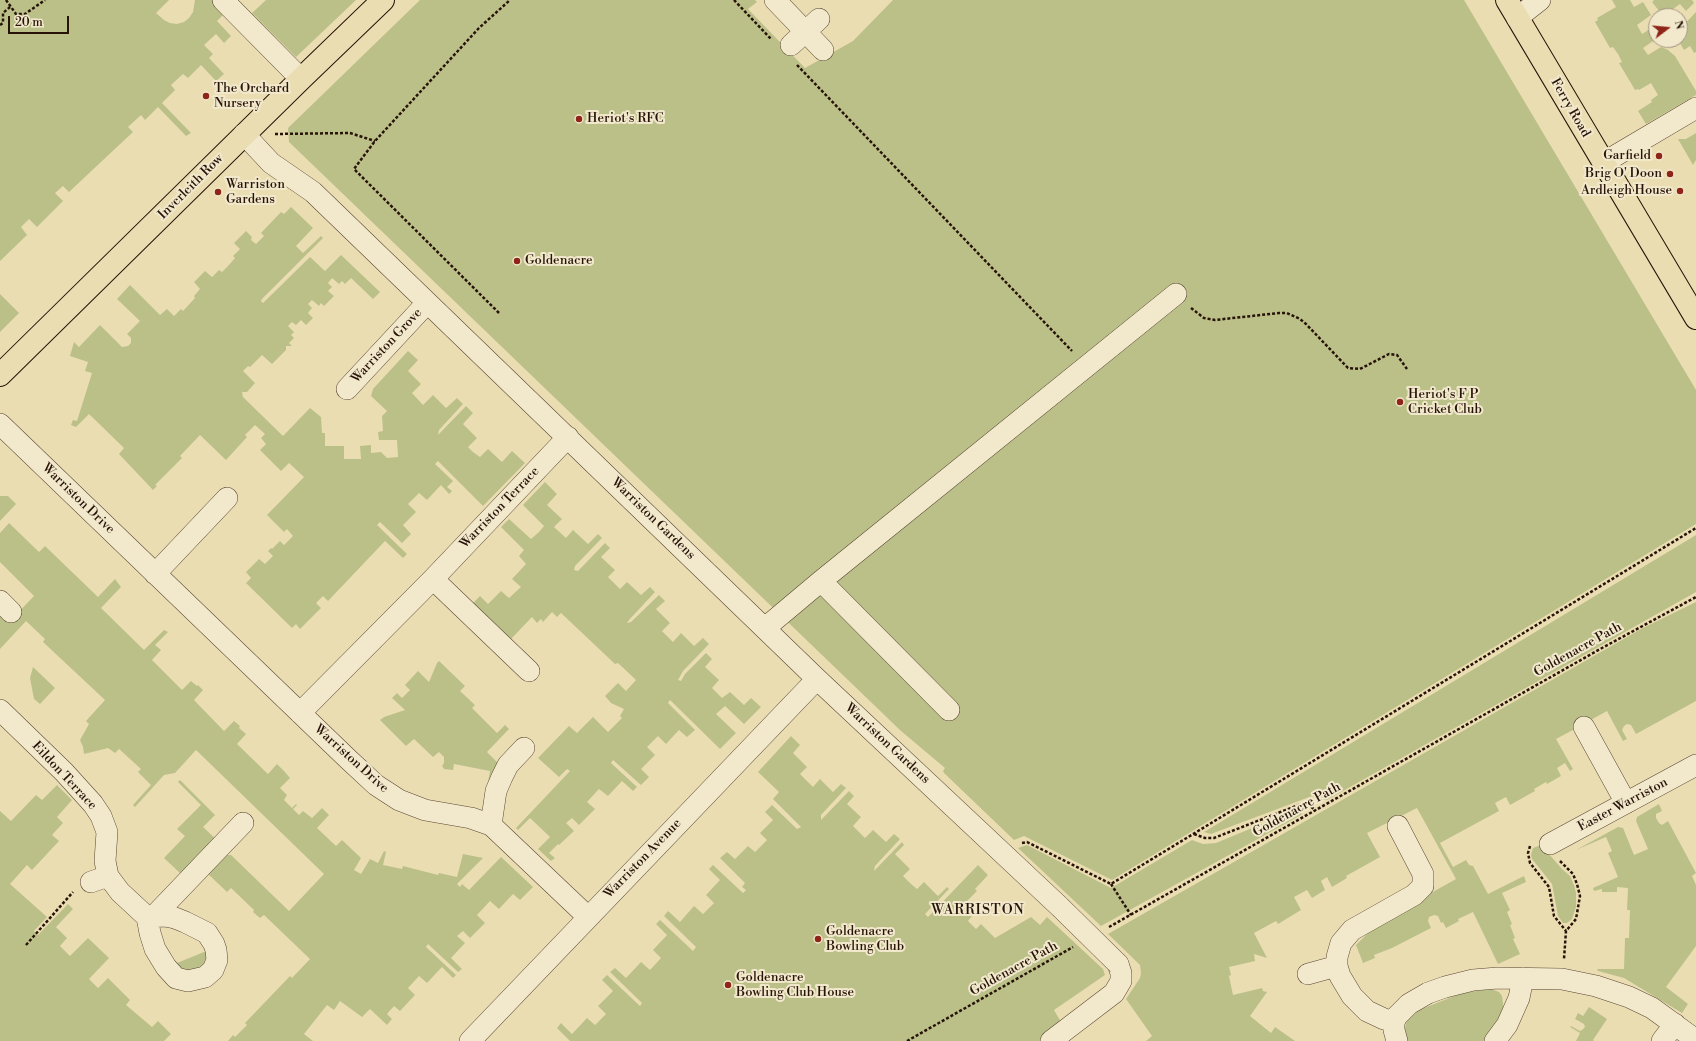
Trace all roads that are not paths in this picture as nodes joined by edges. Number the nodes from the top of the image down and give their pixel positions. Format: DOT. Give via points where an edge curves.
graph roads {
  1 [pos="223,0"];
  2 [pos="383,0"];
  3 [pos="775,0"];
  4 [pos="1540,0"];
  5 [pos="1512,9"];
  6 [pos="823,50"];
  7 [pos="301,79"];
  8 [pos="1696,108"];
  9 [pos="244,134"];
  10 [pos="1603,163"];
  11 [pos="1176,294"];
  12 [pos="427,303"];
  13 [pos="1696,318"];
  14 [pos="0,375"];
  15 [pos="347,389"];
  16 [pos="0,424"];
  17 [pos="568,437"];
  18 [pos="227,498"];
  19 [pos="155,574"];
  20 [pos="433,579"];
  21 [pos="821,581"];
  22 [pos="765,628"];
  23 [pos="529,671"];
  24 [pos="817,679"];
  25 [pos="0,710"];
  26 [pos="949,710"];
  27 [pos="300,713"];
  28 [pos="1584,728"];
  29 [pos="524,748"];
  30 [pos="1696,765"];
  31 [pos="1626,803"];
  32 [pos="242,823"];
  33 [pos="491,825"];
  34 [pos="1398,826"];
  35 [pos="1550,844"];
  36 [pos="588,917"];
  37 [pos="1337,966"];
  38 [pos="1308,974"];
  39 [pos="1523,978"];
  40 [pos="1675,1024"];
  41 [pos="1396,1032"];
  42 [pos="1696,1040"];
  43 [pos="470,1041"];
  44 [pos="1051,1041"];
  45 [pos="1495,1041"];
  46 [pos="1662,1041"];
  1 -- 7 [label="street"];
  2 -- 7 [label="main road, Inverleith Row"];
  3 -- 6 [label="street" via="796,40"];
  4 -- 5 [label="street"];
  5 -- 10 [label="main road, Ferry Road"];
  7 -- 9 [label="main road, Inverleith Row"];
  8 -- 10 [label="street"];
  9 -- 12 [label="street, Warriston Gardens" via="271,163 313,192"];
  9 -- 14 [label="main road, Inverleith Row"];
  10 -- 13 [label="main road, Ferry Road"];
  11 -- 21 [label="street"];
  12 -- 15 [label="street, Warriston Grove"];
  12 -- 17 [label="street, Warriston Gardens"];
  16 -- 19 [label="street, Warriston Drive"];
  17 -- 20 [label="street, Warriston Terrace"];
  17 -- 22 [label="street, Warriston Gardens"];
  18 -- 19 [label="street"];
  19 -- 27 [label="street, Warriston Drive"];
  20 -- 23 [label="street"];
  20 -- 27 [label="street, Warriston Terrace"];
  21 -- 22 [label="street"];
  21 -- 26 [label="street"];
  22 -- 24 [label="street, Warriston Gardens"];
  24 -- 36 [label="street, Warriston Avenue"];
  24 -- 44 [label="street, Warriston Gardens, bridge" via="1003,852 1118,964 1121,981 1114,993"];
  25 -- 32 [label="street, Eildon Terrace" via="64,772 101,816 107,832 105,861 92,882 120,892 150,916"];
  27 -- 33 [label="street, Warriston Drive" via="376,785 388,793 412,806 471,818"];
  28 -- 31 [label="street"];
  29 -- 33 [label="street" via="508,765 496,791"];
  30 -- 31 [label="street, Easter Warriston"];
  31 -- 35 [label="street, Easter Warriston"];
  33 -- 36 [label="street, Warriston Drive"];
  34 -- 37 [label="street" via="1423,874 1423,886 1414,895 1348,933 1338,950"];
  36 -- 43 [label="street, Warriston Avenue"];
  37 -- 38 [label="street"];
  37 -- 41 [label="street" via="1346,986 1359,1004"];
  39 -- 40 [label="street" via="1562,979 1596,986 1652,1008"];
  39 -- 41 [label="street" via="1473,980 1438,990 1409,1004 1397,1016"];
  39 -- 45 [label="street" via="1519,998 1507,1025"];
  40 -- 42 [label="street"];
  40 -- 46 [label="street"];
}
